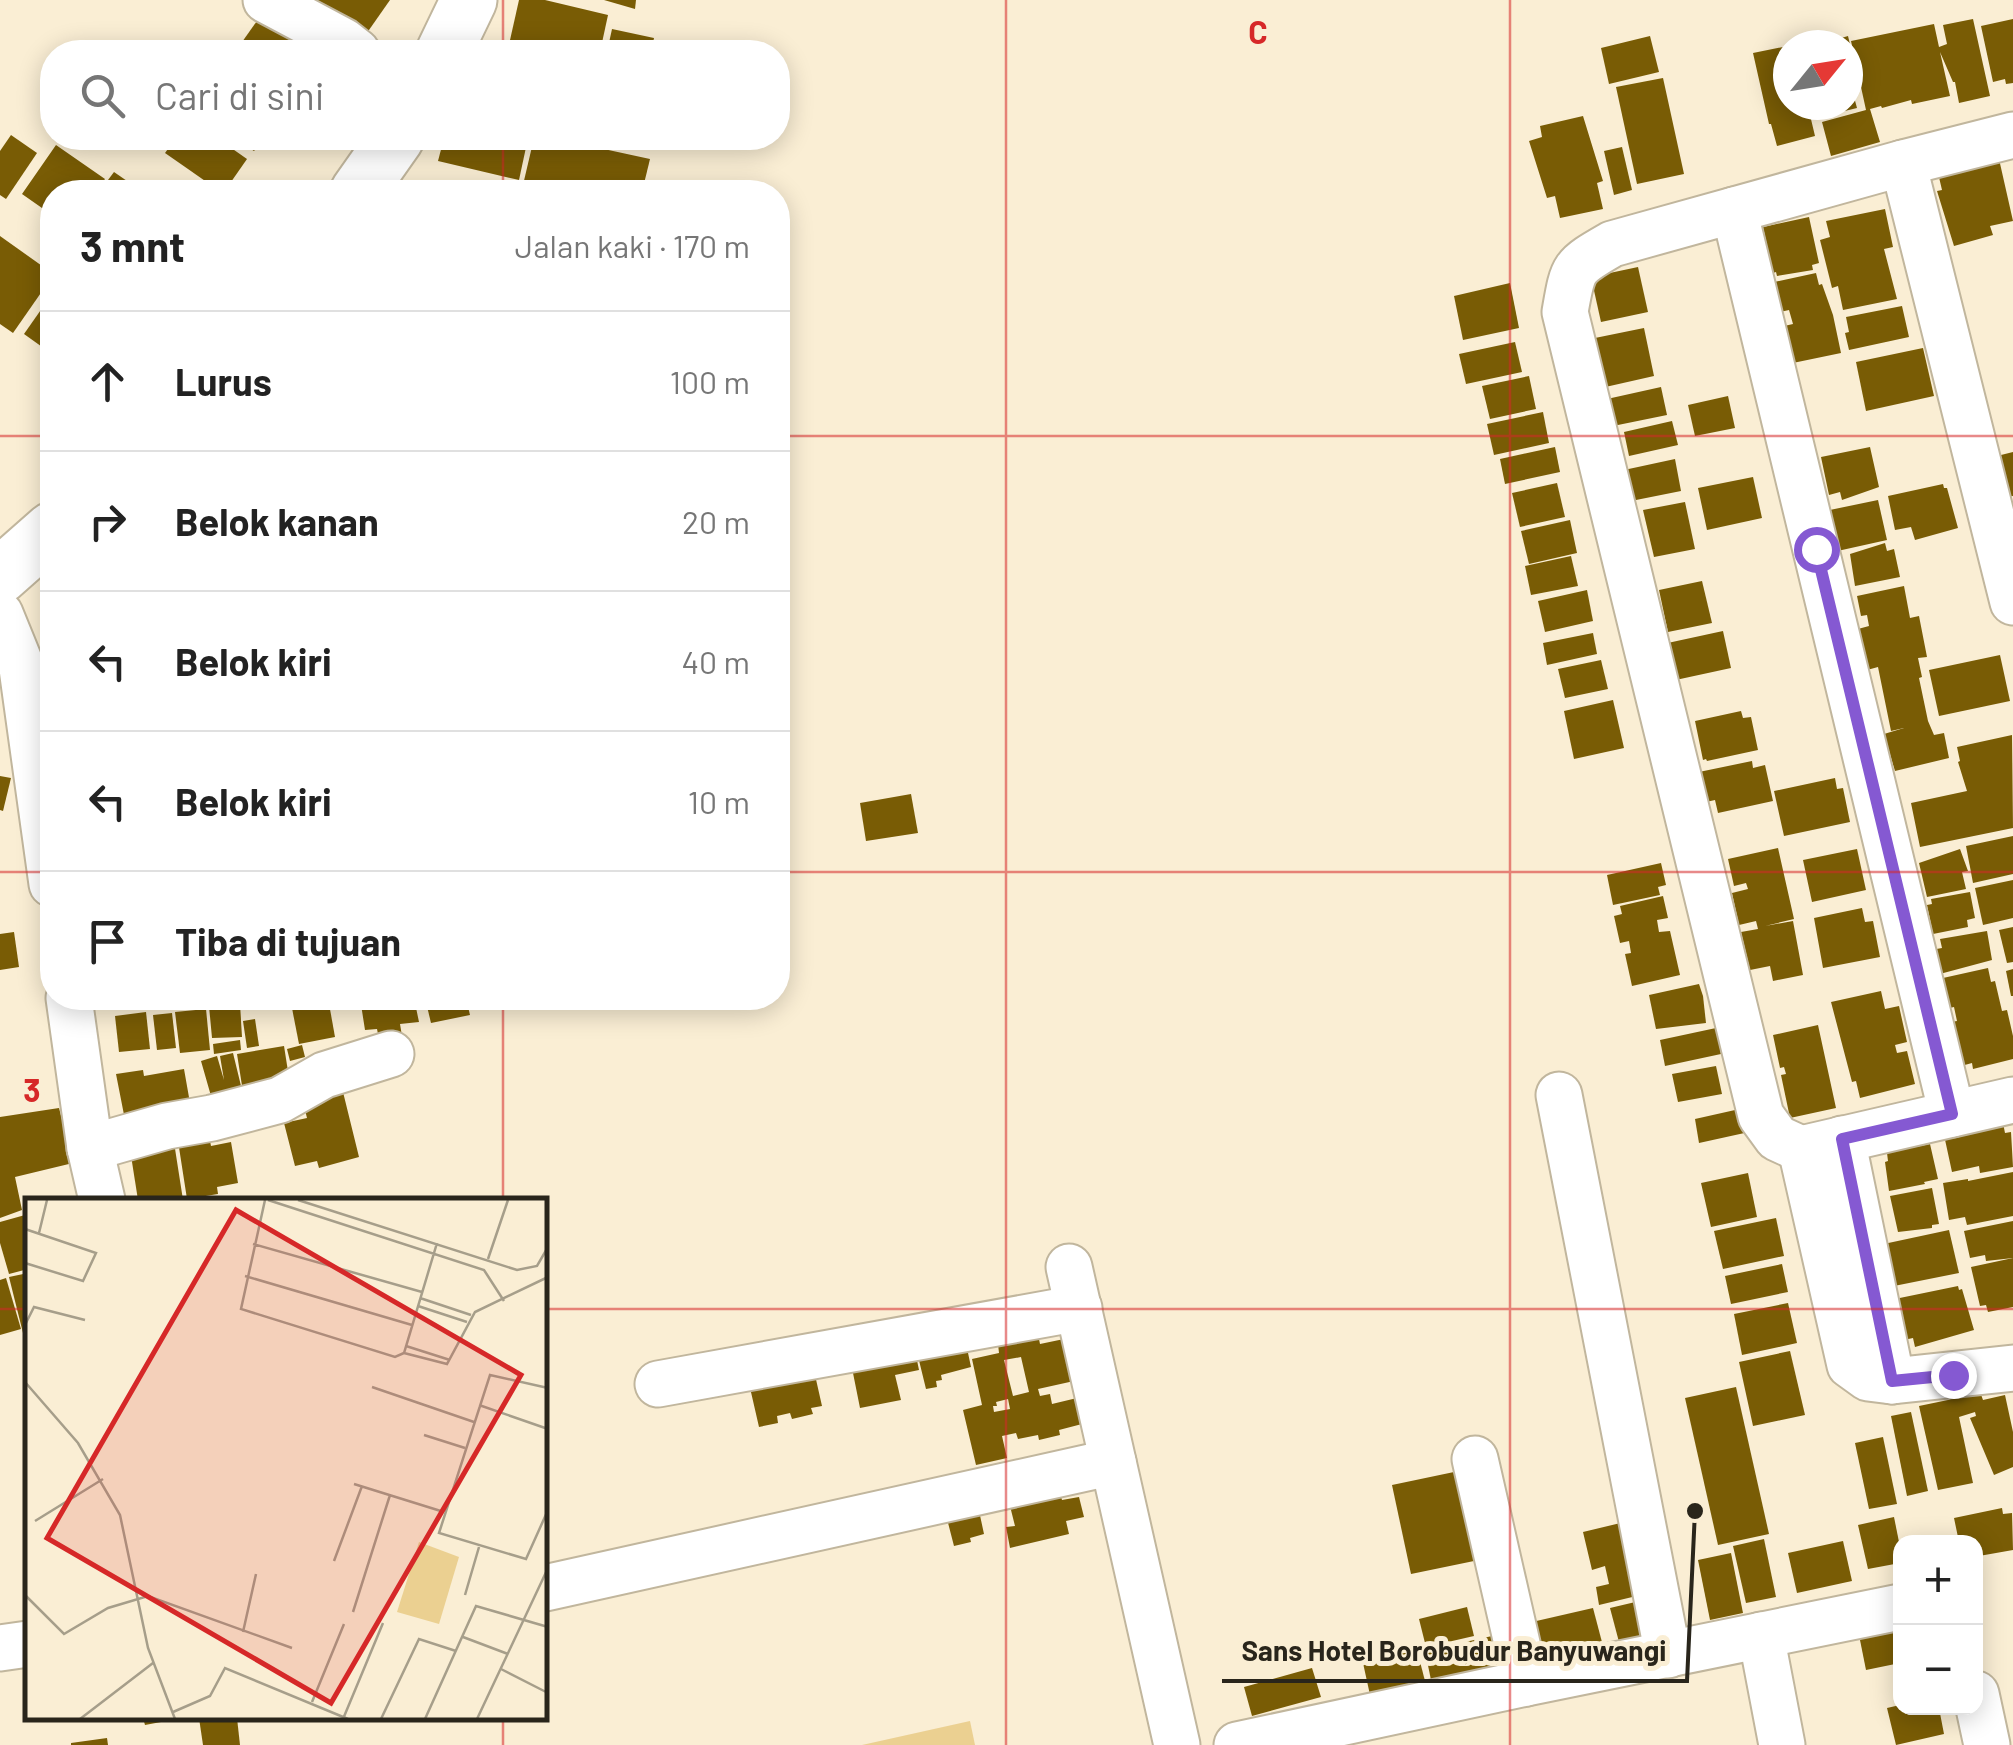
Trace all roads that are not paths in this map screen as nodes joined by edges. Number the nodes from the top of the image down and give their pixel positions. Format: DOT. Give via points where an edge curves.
graph roads {
  1 [pos="266,0"];
  2 [pos="469,0"];
  3 [pos="341,40"];
  4 [pos="450,40"];
  5 [pos="2013,135"];
  6 [pos="388,150"];
  7 [pos="1903,163"];
  8 [pos="366,180"];
  9 [pos="1734,210"];
  10 [pos="40,541"];
  11 [pos="0,576"];
  12 [pos="2013,602"];
  13 [pos="0,614"];
  14 [pos="40,798"];
  15 [pos="71,1010"];
  16 [pos="391,1054"];
  17 [pos="1559,1095"];
  18 [pos="2013,1100"];
  19 [pos="1952,1114"];
  20 [pos="1821,1144"];
  21 [pos="90,1148"];
  22 [pos="102,1198"];
  23 [pos="2013,1368"];
  24 [pos="658,1384"];
  25 [pos="1475,1459"];
  26 [pos="1113,1462"];
  27 [pos="548,1587"];
  28 [pos="1893,1608"];
  29 [pos="1762,1635"];
  30 [pos="25,1644"];
  31 [pos="0,1648"];
  32 [pos="1668,1655"];
  33 [pos="1526,1683"];
  34 [pos="1981,1715"];
  35 [pos="1177,1745"];
  36 [pos="1238,1745"];
  37 [pos="1782,1745"];
  38 [pos="1987,1745"];
  1 -- 3 [label="street"];
  2 -- 4 [label="street"];
  5 -- 7 [label="street"];
  6 -- 8 [label="street"];
  7 -- 9 [label="street"];
  7 -- 12 [label="street"];
  9 -- 19 [label="street"];
  9 -- 20 [label="street" via="1612,244 1580,263 1565,312 1761,1116 1777,1138"];
  10 -- 11 [label="street"];
  13 -- 14 [label="street" via="22,668"];
  15 -- 21 [label="street"];
  16 -- 21 [label="street" via="324,1076 280,1100"];
  17 -- 32 [label="street"];
  18 -- 19 [label="street"];
  19 -- 20 [label="street"];
  20 -- 23 [label="street" via="1892,1381"];
  21 -- 22 [label="street"];
  24 -- 26 [label="street" via="1074,1288"];
  25 -- 33 [label="street"];
  26 -- 27 [label="street"];
  26 -- 35 [label="street"];
  28 -- 29 [label="street"];
  29 -- 32 [label="street"];
  29 -- 37 [label="street"];
  30 -- 31 [label="street"];
  32 -- 33 [label="street"];
  33 -- 36 [label="street"];
  34 -- 38 [label="street"];
}
